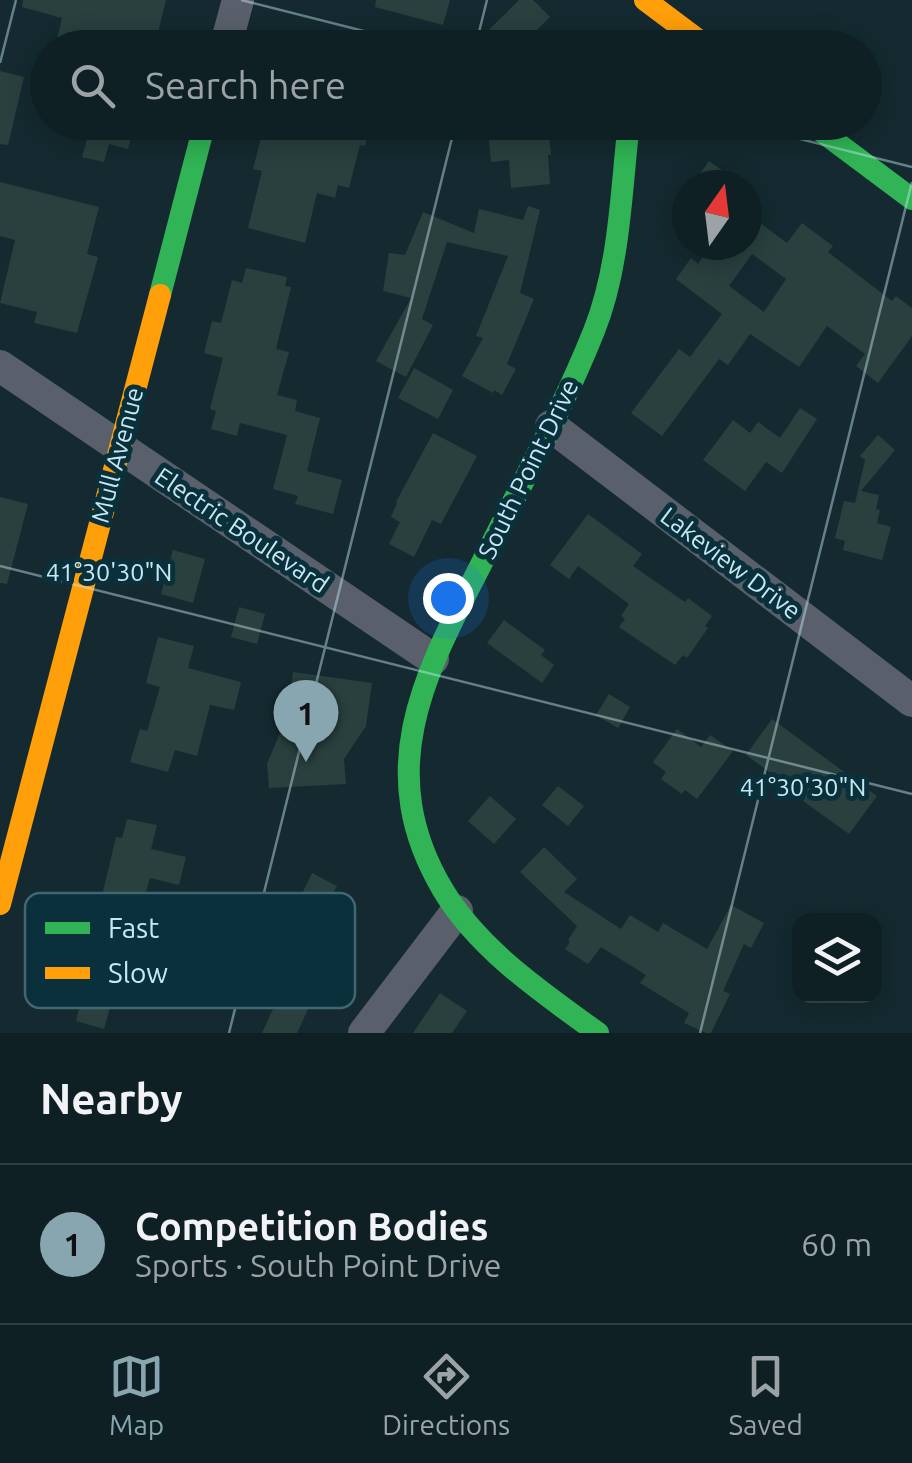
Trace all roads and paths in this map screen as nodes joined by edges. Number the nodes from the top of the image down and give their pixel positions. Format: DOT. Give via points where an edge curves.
graph roads {
  1 [pos="238,0"];
  2 [pos="645,0"];
  3 [pos="230,30"];
  4 [pos="661,30"];
  5 [pos="201,140"];
  6 [pos="627,140"];
  7 [pos="833,140"];
  8 [pos="912,199"];
  9 [pos="0,366"];
  10 [pos="551,426"];
  11 [pos="119,447"];
  12 [pos="434,659"];
  13 [pos="912,701"];
  14 [pos="0,904"];
  15 [pos="457,911"];
  16 [pos="364,1033"];
  17 [pos="598,1033"];
  1 -- 3 [label="street"];
  2 -- 4 [label="street"];
  5 -- 11 [label="street, Mull Avenue"];
  6 -- 10 [label="street, South Point Drive" via="605,293"];
  7 -- 8 [label="street"];
  9 -- 11 [label="street, Electric Boulevard"];
  10 -- 12 [label="street, South Point Drive"];
  10 -- 13 [label="street, Lakeview Drive"];
  11 -- 12 [label="street, Electric Boulevard"];
  11 -- 14 [label="street, Mull Avenue"];
  12 -- 15 [label="street, South Point Drive" via="413,718 409,781 421,842"];
  15 -- 16 [label="street"];
  15 -- 17 [label="street, South Point Drive" via="542,992"];
}
